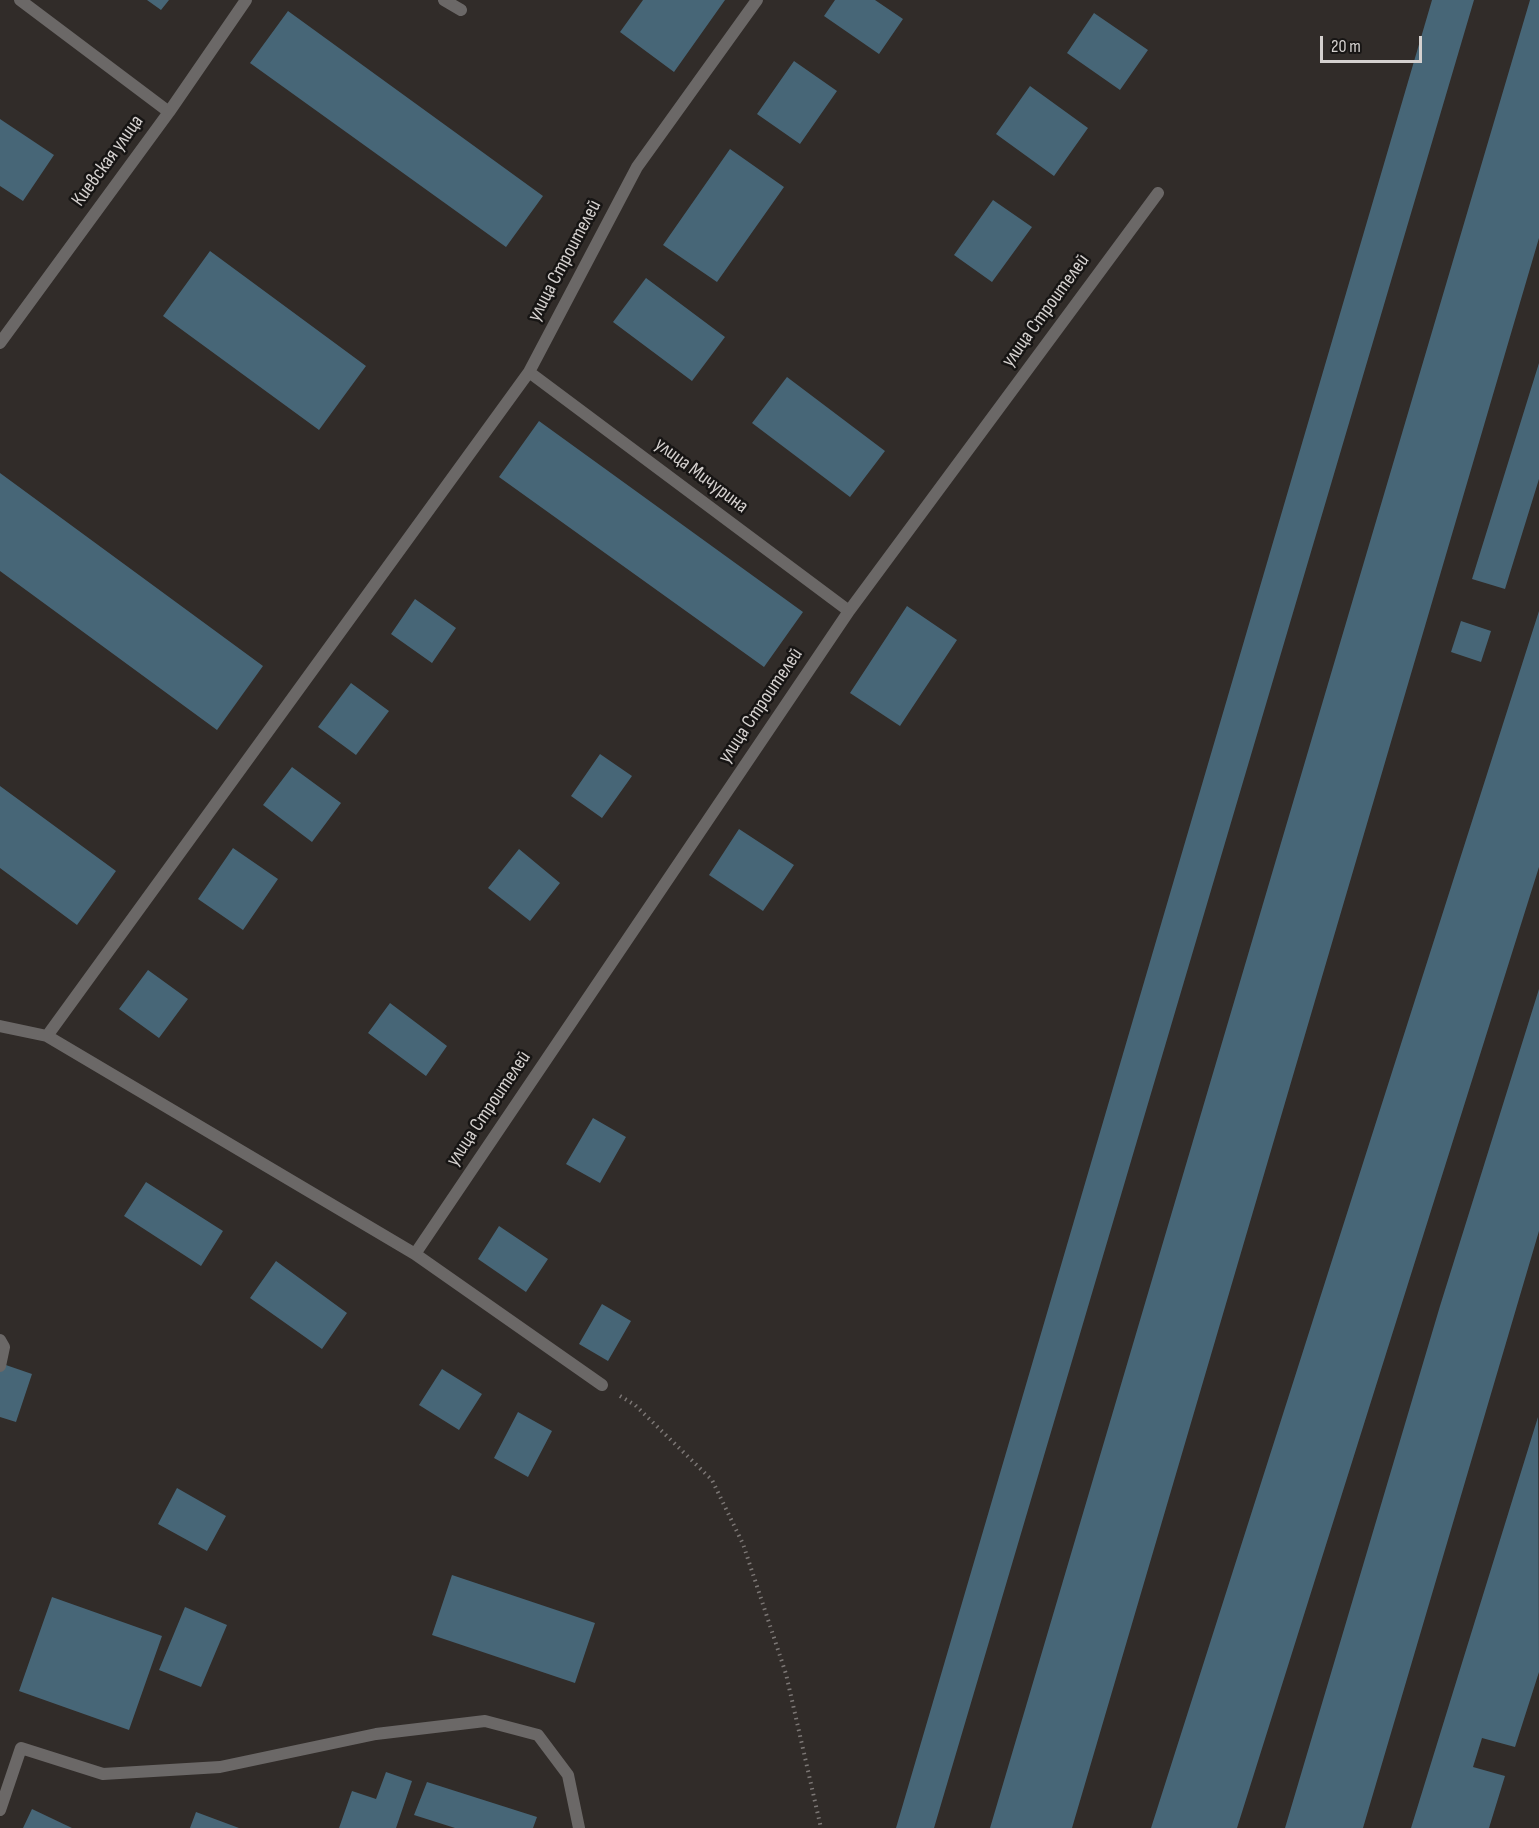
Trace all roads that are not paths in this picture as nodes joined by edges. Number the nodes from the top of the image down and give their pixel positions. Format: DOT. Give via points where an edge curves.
graph roads {
  1 [pos="20,0"];
  2 [pos="246,0"];
  3 [pos="444,0"];
  4 [pos="758,0"];
  5 [pos="460,10"];
  6 [pos="169,112"];
  7 [pos="1158,193"];
  8 [pos="0,344"];
  9 [pos="529,372"];
  10 [pos="849,611"];
  11 [pos="0,1026"];
  12 [pos="47,1036"];
  13 [pos="415,1254"];
  14 [pos="0,1340"];
  15 [pos="0,1366"];
  16 [pos="602,1385"];
  17 [pos="0,1810"];
  18 [pos="579,1828"];
  1 -- 6 [label="street"];
  2 -- 6 [label="street, Киевская улица"];
  3 -- 5 [label="street"];
  4 -- 9 [label="street, улица Строителей" via="637,167"];
  6 -- 8 [label="street, Киевская улица"];
  7 -- 10 [label="street, улица Строителей"];
  9 -- 10 [label="street, улица Мичурина"];
  9 -- 12 [label="street, улица Строителей"];
  10 -- 13 [label="street, улица Строителей"];
  11 -- 12 [label="street"];
  12 -- 13 [label="street"];
  13 -- 16 [label="street"];
  14 -- 15 [label="street" via="4,1347"];
  17 -- 18 [label="street" via="21,1748 103,1774 220,1767 376,1734 485,1721 538,1735 568,1775"];
}
